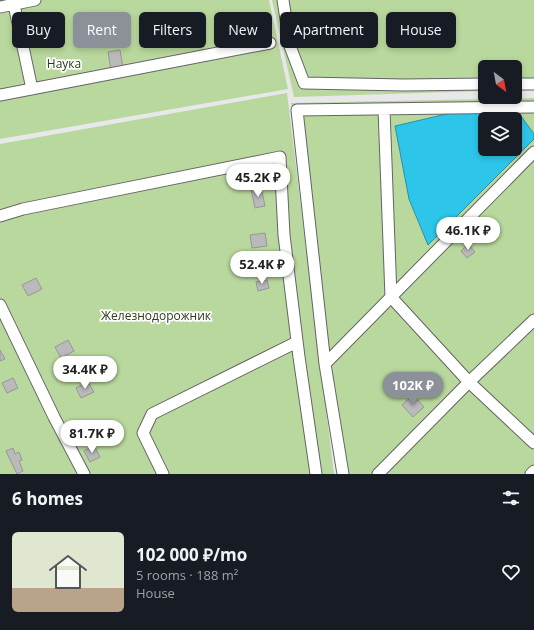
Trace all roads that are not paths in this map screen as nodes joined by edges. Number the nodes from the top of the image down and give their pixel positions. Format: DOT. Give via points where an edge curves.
graph roads {
  1 [pos="35,0"];
  2 [pos="283,0"];
  3 [pos="13,2"];
  4 [pos="0,6"];
  5 [pos="244,48"];
  6 [pos="478,84"];
  7 [pos="522,84"];
  8 [pos="534,84"];
  9 [pos="32,88"];
  10 [pos="0,95"];
  11 [pos="534,107"];
  12 [pos="384,109"];
  13 [pos="534,152"];
  14 [pos="0,216"];
  15 [pos="391,297"];
  16 [pos="0,305"];
  17 [pos="534,320"];
  18 [pos="297,342"];
  19 [pos="325,364"];
  20 [pos="468,382"];
  21 [pos="534,443"];
  22 [pos="534,472"];
  23 [pos="84,474"];
  24 [pos="163,474"];
  25 [pos="316,474"];
  26 [pos="343,474"];
  27 [pos="378,474"];
  28 [pos="532,474"];
  1 -- 3 [label="street"];
  2 -- 6 [label="street" via="290,46 304,83"];
  3 -- 4 [label="street"];
  3 -- 9 [label="street"];
  5 -- 9 [label="street"];
  7 -- 8 [label="street"];
  9 -- 10 [label="street"];
  11 -- 12 [label="street"];
  12 -- 15 [label="street"];
  12 -- 19 [label="street" via="297,110"];
  13 -- 15 [label="street"];
  14 -- 18 [label="street" via="280,157 284,235"];
  15 -- 19 [label="street"];
  15 -- 20 [label="street"];
  16 -- 23 [label="street"];
  17 -- 20 [label="street"];
  18 -- 24 [label="street" via="152,414 143,433"];
  18 -- 25 [label="street"];
  19 -- 26 [label="street"];
  20 -- 21 [label="street"];
  20 -- 27 [label="street"];
  22 -- 28 [label="street"];
}
